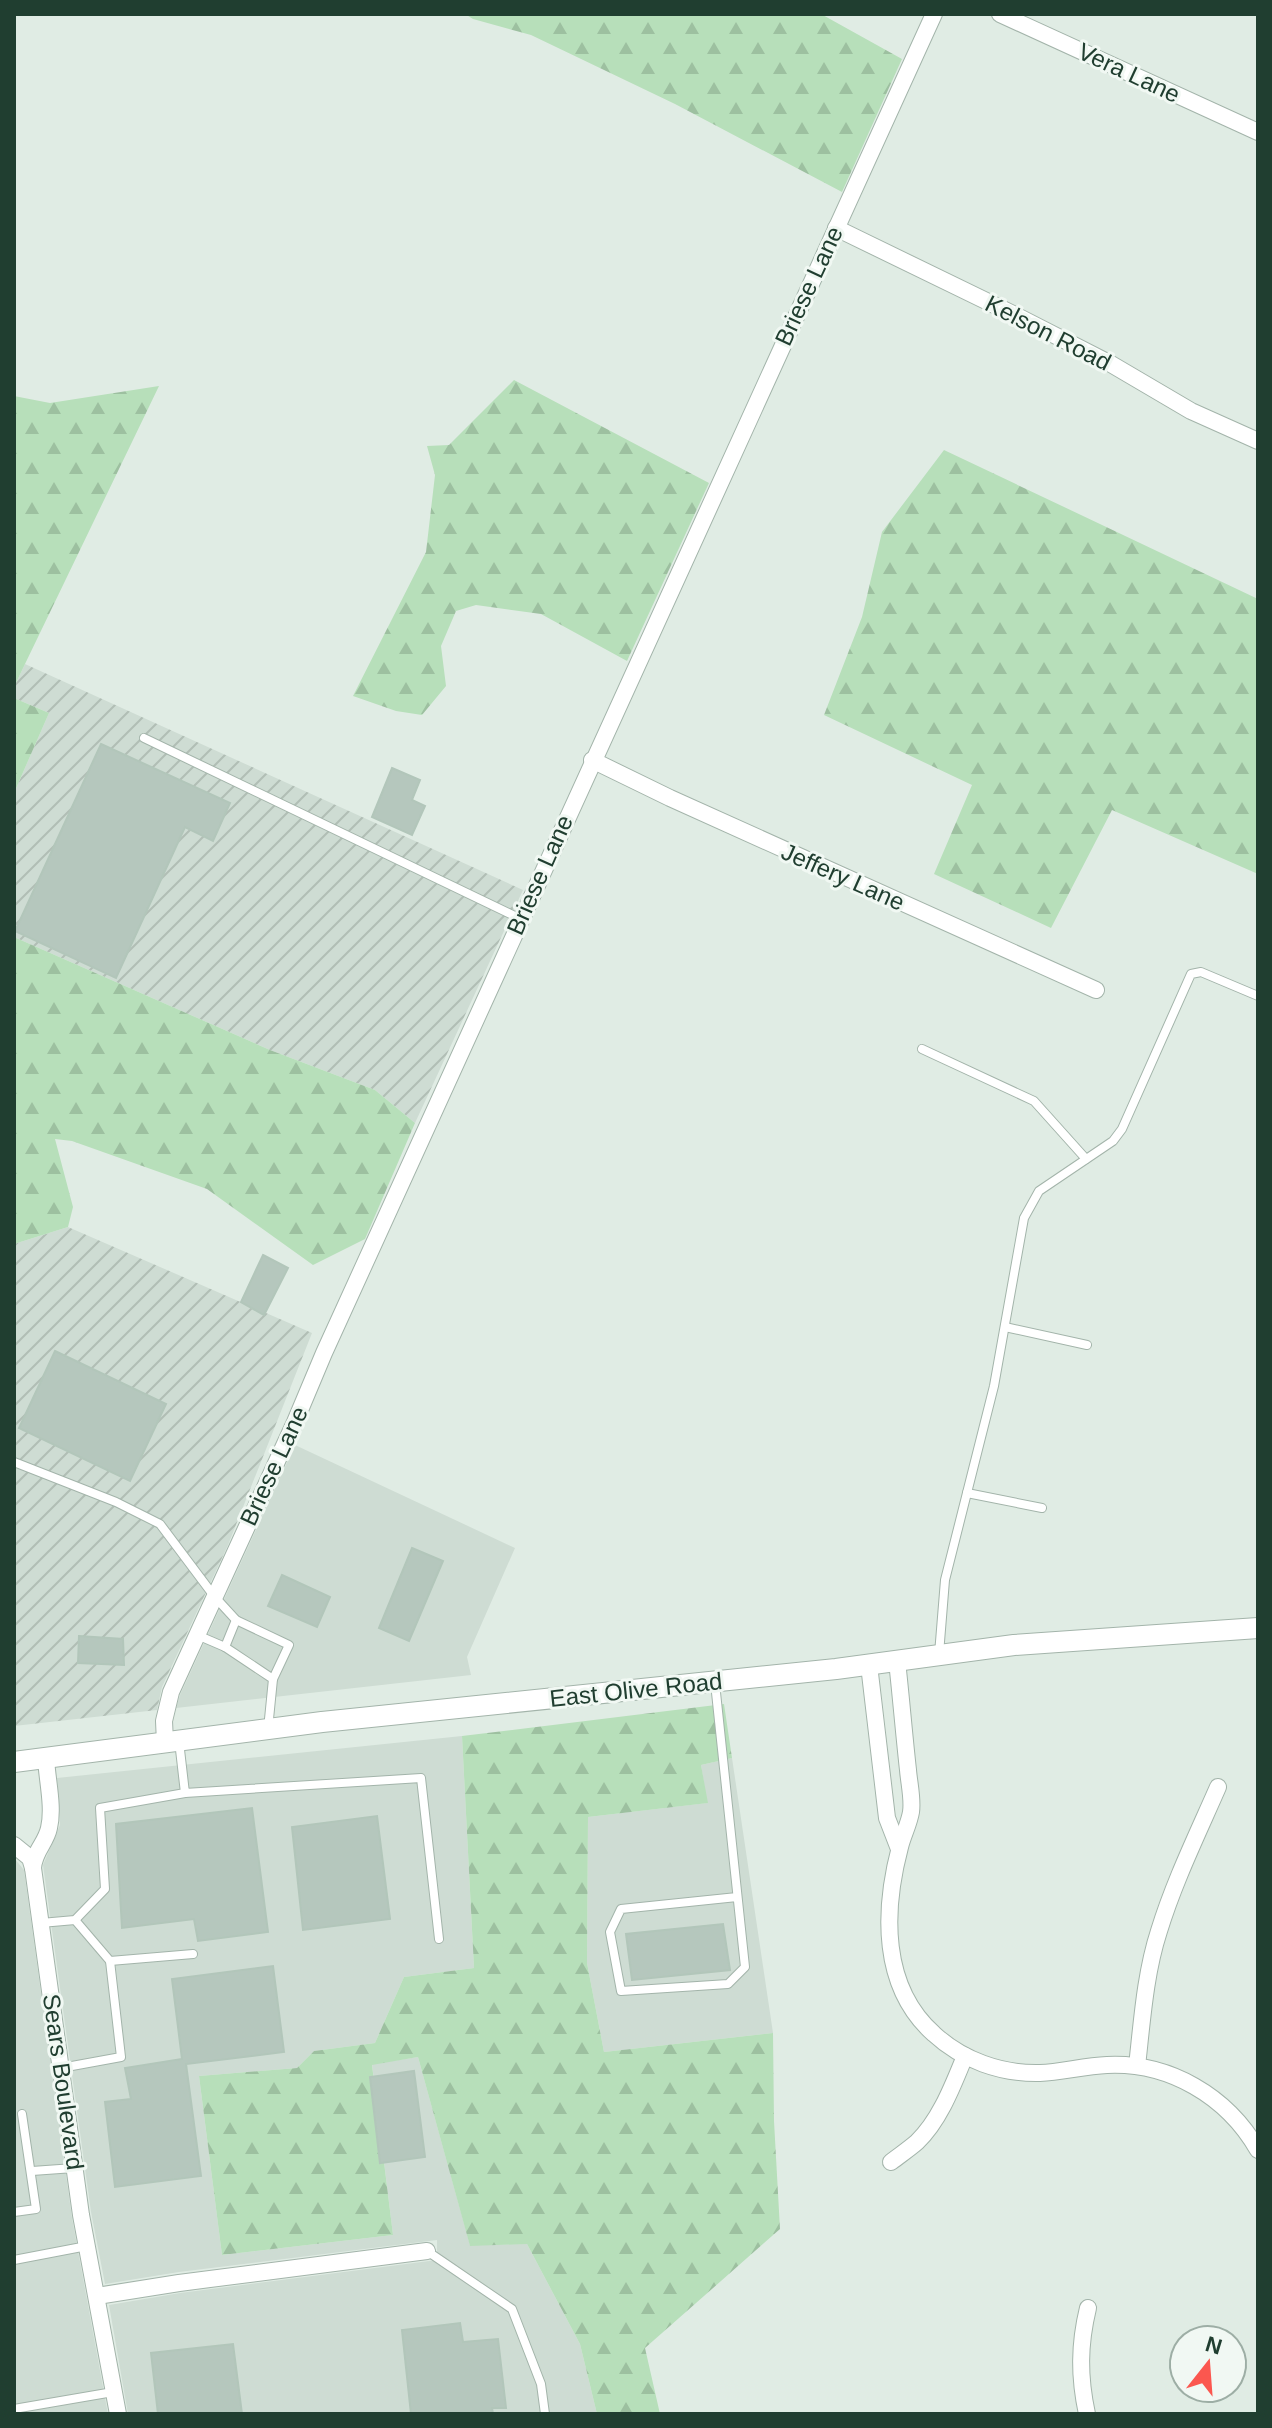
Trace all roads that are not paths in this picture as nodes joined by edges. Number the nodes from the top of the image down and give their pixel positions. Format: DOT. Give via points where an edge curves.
graph roads {
  1 [pos="934,14"];
  2 [pos="1000,14"];
  3 [pos="1258,132"];
  4 [pos="836,228"];
  5 [pos="1258,441"];
  6 [pos="144,738"];
  7 [pos="592,760"];
  8 [pos="521,919"];
  9 [pos="1096,990"];
  10 [pos="1258,996"];
  11 [pos="922,1049"];
  12 [pos="1086,1159"];
  13 [pos="1005,1327"];
  14 [pos="1087,1345"];
  15 [pos="14,1462"];
  16 [pos="967,1493"];
  17 [pos="1042,1508"];
  18 [pos="214,1596"];
  19 [pos="236,1620"];
  20 [pos="1258,1628"];
  21 [pos="196,1635"];
  22 [pos="267,1635"];
  23 [pos="263,1645"];
  24 [pos="225,1647"];
  25 [pos="939,1655"];
  26 [pos="897,1661"];
  27 [pos="869,1665"];
  28 [pos="273,1679"];
  29 [pos="715,1682"];
  30 [pos="268,1729"];
  31 [pos="172,1741"];
  32 [pos="46,1758"];
  33 [pos="14,1762"];
  34 [pos="1218,1787"];
  35 [pos="185,1793"];
  36 [pos="14,1845"];
  37 [pos="899,1849"];
  38 [pos="33,1868"];
  39 [pos="737,1897"];
  40 [pos="75,1920"];
  41 [pos="41,1923"];
  42 [pos="439,1939"];
  43 [pos="193,1954"];
  44 [pos="110,1961"];
  45 [pos="965,2056"];
  46 [pos="1137,2066"];
  47 [pos="61,2069"];
  48 [pos="22,2114"];
  49 [pos="1258,2150"];
  50 [pos="891,2162"];
  51 [pos="74,2168"];
  52 [pos="32,2171"];
  53 [pos="14,2212"];
  54 [pos="87,2246"];
  55 [pos="427,2251"];
  56 [pos="14,2260"];
  57 [pos="97,2296"];
  58 [pos="1088,2308"];
  59 [pos="114,2391"];
  60 [pos="14,2409"];
  61 [pos="118,2414"];
  62 [pos="545,2414"];
  63 [pos="1087,2414"];
  1 -- 4 [label="street, Briese Lane"];
  2 -- 3 [label="street, Vera Lane"];
  4 -- 5 [label="street, Kelson Road"];
  4 -- 7 [label="street, Briese Lane"];
  6 -- 8 [label="lane"];
  7 -- 8 [label="street, Briese Lane"];
  7 -- 9 [label="street, Jeffery Lane"];
  8 -- 18 [label="street, Briese Lane"];
  10 -- 12 [label="lane" via="1201,972 1191,974 1122,1129"];
  11 -- 12 [label="lane" via="1034,1101"];
  12 -- 13 [label="lane" via="1039,1191 1030,1204"];
  13 -- 14 [label="lane"];
  13 -- 16 [label="lane"];
  15 -- 18 [label="lane" via="160,1524"];
  16 -- 17 [label="lane"];
  16 -- 25 [label="lane" via="945,1580"];
  18 -- 19 [label="lane"];
  18 -- 21 [label="street, Briese Lane"];
  19 -- 22 [label="lane"];
  19 -- 24 [label="lane"];
  20 -- 25 [label="street, East Olive Road"];
  21 -- 24 [label="lane"];
  21 -- 31 [label="street, Briese Lane" via="168,1699 164,1721"];
  22 -- 23 [label="lane"];
  22 -- 28 [label="lane" via="289,1645"];
  24 -- 28 [label="lane"];
  25 -- 26 [label="street, East Olive Road"];
  26 -- 27 [label="street, East Olive Road"];
  26 -- 37 [label="street" via="912,1811"];
  27 -- 29 [label="street, East Olive Road"];
  27 -- 37 [label="street" via="887,1818"];
  28 -- 30 [label="lane"];
  29 -- 30 [label="street, East Olive Road"];
  29 -- 39 [label="lane"];
  30 -- 31 [label="street, East Olive Road"];
  31 -- 32 [label="street, East Olive Road"];
  31 -- 35 [label="lane"];
  32 -- 33 [label="street, East Olive Road"];
  32 -- 38 [label="street" via="50,1823"];
  34 -- 46 [label="street" via="1158,1934"];
  35 -- 40 [label="lane" via="100,1808 105,1889"];
  35 -- 42 [label="lane" via="421,1778"];
  36 -- 38 [label="street" via="30,1858"];
  37 -- 45 [label="street" via="889,1921 894,1972 927,2028"];
  38 -- 41 [label="street, Sears Boulevard"];
  39 -- 39 [label="lane" via="745,1967 728,1984 621,1991 610,1932 621,1909"];
  40 -- 41 [label="lane"];
  40 -- 44 [label="lane"];
  41 -- 47 [label="street, Sears Boulevard"];
  43 -- 44 [label="lane"];
  44 -- 47 [label="lane" via="121,2057"];
  45 -- 46 [label="street" via="1039,2073"];
  45 -- 50 [label="street" via="929,2127"];
  46 -- 49 [label="street" via="1192,2084 1218,2101"];
  47 -- 51 [label="street, Sears Boulevard"];
  48 -- 52 [label="lane"];
  51 -- 52 [label="lane"];
  51 -- 54 [label="street, Sears Boulevard"];
  52 -- 53 [label="lane" via="36,2209"];
  54 -- 56 [label="lane"];
  54 -- 57 [label="street, Sears Boulevard"];
  55 -- 57 [label="street"];
  55 -- 62 [label="lane" via="512,2309 541,2384"];
  57 -- 59 [label="street, Sears Boulevard"];
  58 -- 63 [label="street" via="1080,2359"];
  59 -- 60 [label="lane"];
  59 -- 61 [label="street, Sears Boulevard"];
}
